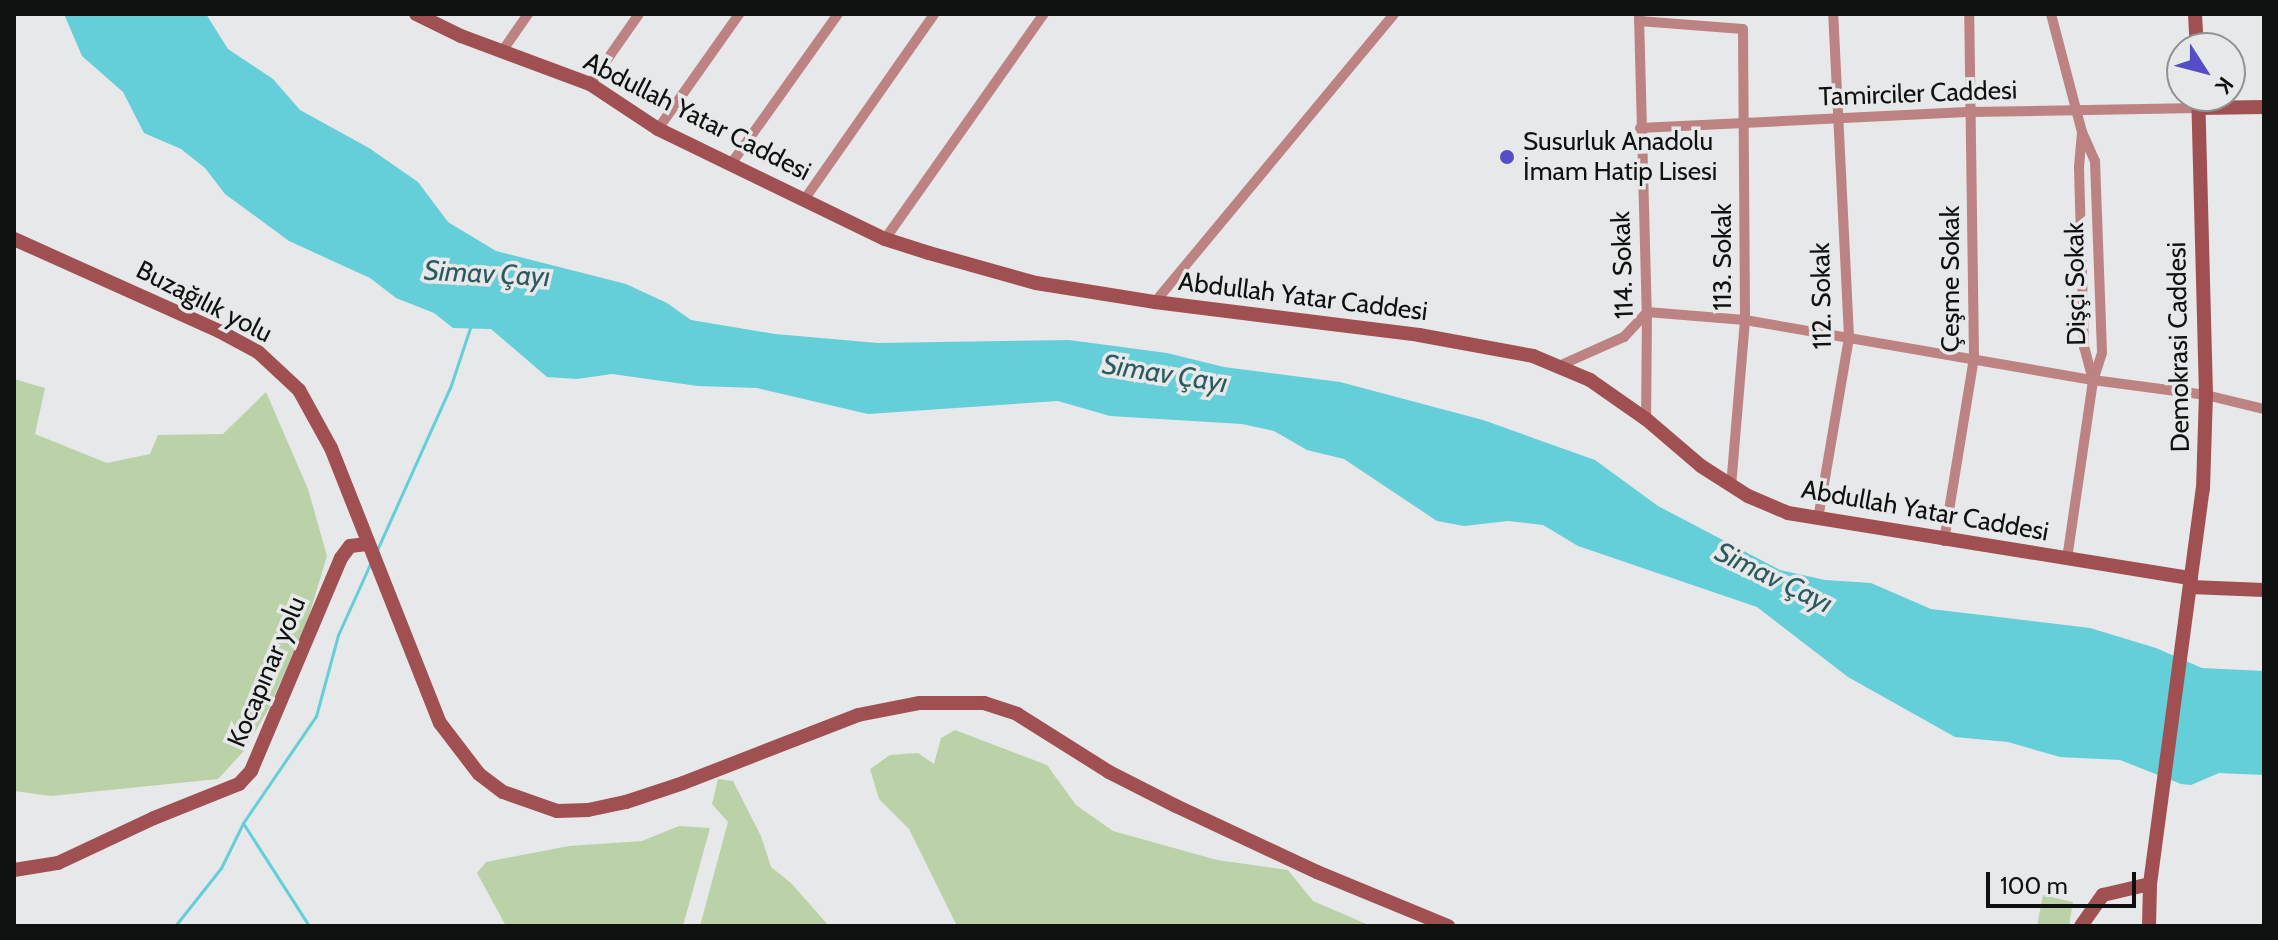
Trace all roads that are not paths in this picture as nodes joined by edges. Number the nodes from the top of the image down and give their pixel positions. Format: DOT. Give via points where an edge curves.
graph roads {
  1 [pos="416,14"];
  2 [pos="528,14"];
  3 [pos="639,14"];
  4 [pos="739,14"];
  5 [pos="838,14"];
  6 [pos="934,14"];
  7 [pos="1394,14"];
  8 [pos="1833,14"];
  9 [pos="1969,14"];
  10 [pos="2051,14"];
  11 [pos="1039,16"];
  12 [pos="1639,17"];
  13 [pos="503,50"];
  14 [pos="590,84"];
  15 [pos="2166,105"];
  16 [pos="1972,112"];
  17 [pos="2199,112"];
  18 [pos="2077,113"];
  19 [pos="1837,119"];
  20 [pos="1745,123"];
  21 [pos="1640,128"];
  22 [pos="658,129"];
  23 [pos="2082,132"];
  24 [pos="731,164"];
  25 [pos="804,200"];
  26 [pos="14,239"];
  27 [pos="885,239"];
  28 [pos="1155,302"];
  29 [pos="1647,312"];
  30 [pos="1745,320"];
  31 [pos="1849,337"];
  32 [pos="1974,357"];
  33 [pos="1561,365"];
  34 [pos="2093,380"];
  35 [pos="2206,395"];
  36 [pos="2264,409"];
  37 [pos="1646,419"];
  38 [pos="1731,485"];
  39 [pos="1818,519"];
  40 [pos="1944,541"];
  41 [pos="367,544"];
  42 [pos="2067,559"];
  43 [pos="2190,587"];
  44 [pos="2264,590"];
  45 [pos="14,870"];
  46 [pos="2150,884"];
  47 [pos="1448,926"];
  48 [pos="2081,926"];
  49 [pos="2149,926"];
  1 -- 13 [label="street, Abdullah Yatar Caddesi"];
  2 -- 13 [label="street"];
  3 -- 14 [label="street"];
  4 -- 22 [label="street"];
  5 -- 24 [label="street"];
  6 -- 25 [label="street"];
  7 -- 28 [label="street"];
  8 -- 19 [label="street, 112. Sokak"];
  9 -- 16 [label="street, Çeşme Sokak"];
  10 -- 18 [label="street"];
  11 -- 27 [label="street"];
  12 -- 20 [label="street, 113. Sokak" via="1743,29"];
  12 -- 21 [label="street, 114. Sokak"];
  13 -- 14 [label="street, Abdullah Yatar Caddesi"];
  14 -- 22 [label="street, Abdullah Yatar Caddesi"];
  15 -- 18 [label="street, Tamirciler Caddesi"];
  16 -- 18 [label="street, Tamirciler Caddesi"];
  16 -- 19 [label="street, Tamirciler Caddesi"];
  16 -- 32 [label="street, Çeşme Sokak"];
  17 -- 35 [label="street, Demokrasi Caddesi"];
  18 -- 23 [label="street"];
  19 -- 20 [label="street, Tamirciler Caddesi"];
  19 -- 31 [label="street, 112. Sokak"];
  20 -- 21 [label="street, Tamirciler Caddesi"];
  20 -- 30 [label="street, 113. Sokak"];
  21 -- 29 [label="street, 114. Sokak"];
  22 -- 24 [label="street, Abdullah Yatar Caddesi"];
  23 -- 34 [label="street, Dişçi Sokak" via="2084,347"];
  23 -- 34 [label="street, Dişçi Sokak" via="2095,161 2102,353"];
  24 -- 25 [label="street, Abdullah Yatar Caddesi"];
  25 -- 27 [label="street, Abdullah Yatar Caddesi"];
  26 -- 41 [label="street, Buzağılık yolu" via="219,331 281,370 299,390 331,448"];
  27 -- 28 [label="street, Abdullah Yatar Caddesi" via="1036,283"];
  28 -- 33 [label="street, Abdullah Yatar Caddesi" via="1419,335"];
  29 -- 30 [label="street"];
  29 -- 33 [label="street" via="1624,337"];
  29 -- 37 [label="street, 114. Sokak"];
  30 -- 31 [label="street"];
  30 -- 38 [label="street, 113. Sokak"];
  31 -- 32 [label="street"];
  31 -- 39 [label="street, 112. Sokak"];
  32 -- 34 [label="street"];
  32 -- 40 [label="street, Çeşme Sokak"];
  33 -- 37 [label="street, Abdullah Yatar Caddesi"];
  34 -- 35 [label="street"];
  34 -- 42 [label="street"];
  35 -- 36 [label="street"];
  35 -- 43 [label="street, Demokrasi Caddesi" via="2203,489"];
  37 -- 38 [label="street, Abdullah Yatar Caddesi"];
  38 -- 39 [label="street, Abdullah Yatar Caddesi" via="1788,513"];
  39 -- 40 [label="street, Abdullah Yatar Caddesi"];
  40 -- 42 [label="street, Abdullah Yatar Caddesi"];
  41 -- 45 [label="street, Kocapınar yolu" via="350,546 341,558 251,771 239,784 58,863"];
  41 -- 47 [label="street, Buzağılık yolu" via="440,723 479,774 503,792 557,811 588,810 626,802 858,715 920,703 984,703 1036,724 1109,772 1176,806"];
  42 -- 43 [label="street, Abdullah Yatar Caddesi"];
  43 -- 44 [label="street, Abdullah Yatar Caddesi"];
  43 -- 46 [label="street, Demokrasi Caddesi"];
  46 -- 48 [label="street" via="2103,895"];
  46 -- 49 [label="street, Demokrasi Caddesi"];
}
